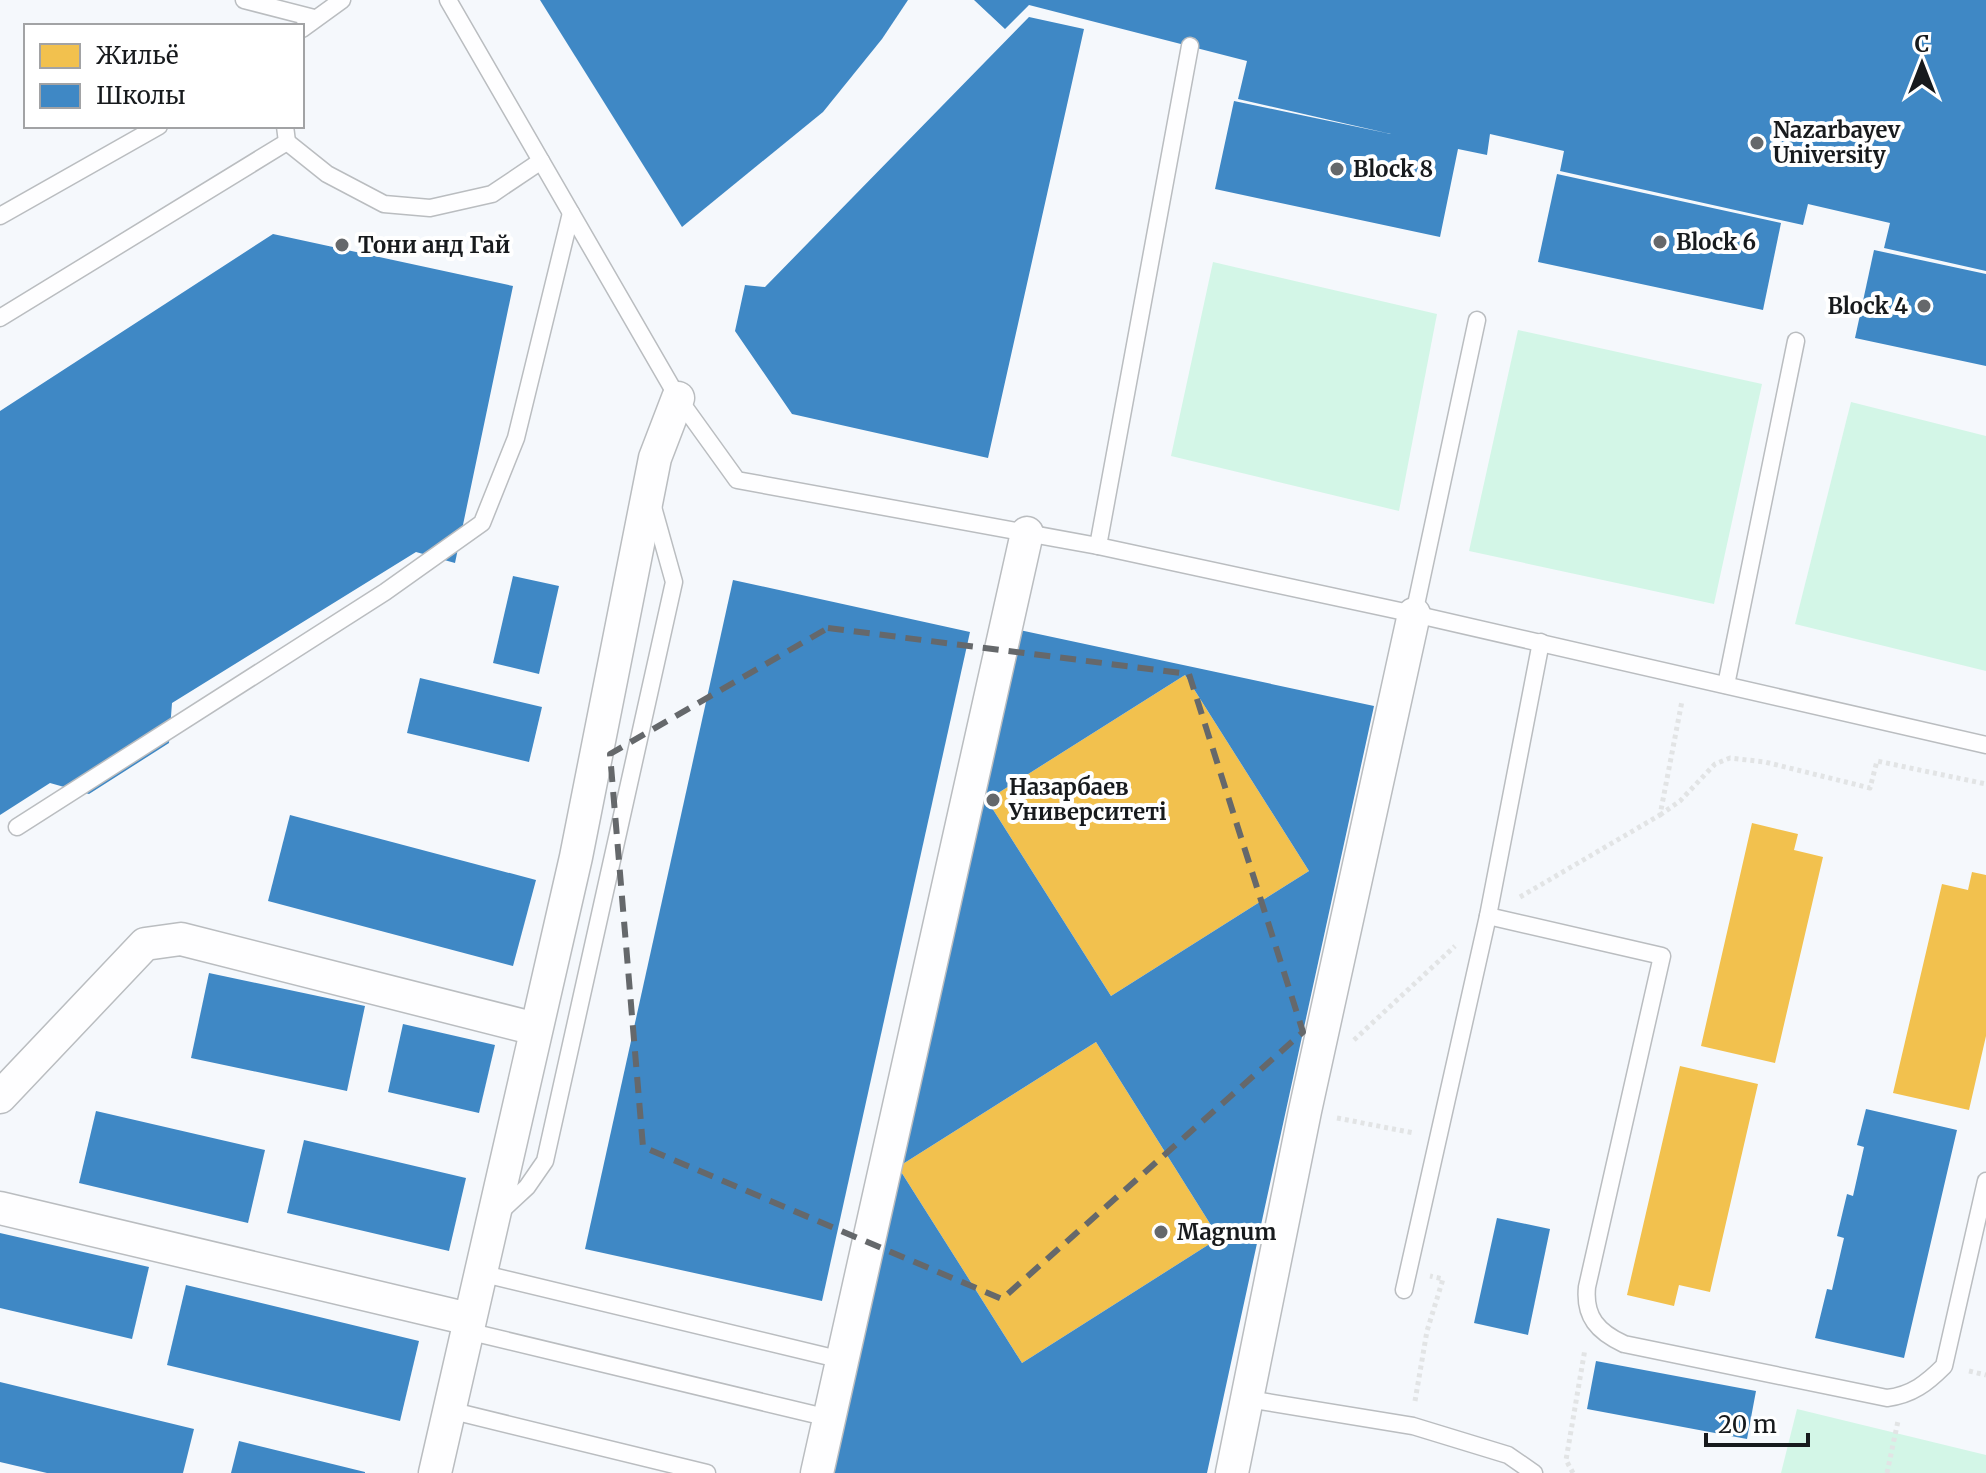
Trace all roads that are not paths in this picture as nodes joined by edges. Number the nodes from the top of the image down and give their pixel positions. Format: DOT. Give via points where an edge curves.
graph roads {
  1 [pos="244,0"];
  2 [pos="342,0"];
  3 [pos="448,0"];
  4 [pos="308,24"];
  5 [pos="1190,46"];
  6 [pos="155,128"];
  7 [pos="286,134"];
  8 [pos="541,161"];
  9 [pos="571,213"];
  10 [pos="0,216"];
  11 [pos="0,318"];
  12 [pos="1477,320"];
  13 [pos="1796,341"];
  14 [pos="678,398"];
  15 [pos="649,491"];
  16 [pos="1027,533"];
  17 [pos="1098,546"];
  18 [pos="1414,614"];
  19 [pos="1541,642"];
  20 [pos="1726,685"];
  21 [pos="1986,745"];
  22 [pos="17,827"];
  23 [pos="1488,916"];
  24 [pos="536,1029"];
  25 [pos="0,1097"];
  26 [pos="1986,1181"];
  27 [pos="0,1208"];
  28 [pos="492,1219"];
  29 [pos="480,1273"];
  30 [pos="1404,1290"];
  31 [pos="468,1325"];
  32 [pos="842,1360"];
  33 [pos="1248,1399"];
  34 [pos="449,1410"];
  35 [pos="829,1418"];
  36 [pos="435,1473"];
  37 [pos="707,1473"];
  38 [pos="817,1473"];
  39 [pos="1232,1473"];
  40 [pos="1534,1473"];
  1 -- 4 [label="lane"];
  2 -- 4 [label="lane"];
  3 -- 8 [label="lane"];
  5 -- 17 [label="lane"];
  6 -- 10 [label="lane"];
  7 -- 8 [label="lane" via="327,174 384,204 430,208 492,194"];
  7 -- 11 [label="lane"];
  8 -- 9 [label="lane"];
  9 -- 14 [label="lane"];
  9 -- 22 [label="lane" via="516,438 482,523 385,592"];
  12 -- 18 [label="lane"];
  13 -- 20 [label="lane"];
  14 -- 15 [label="street" via="655,458"];
  14 -- 16 [label="lane" via="737,480"];
  15 -- 24 [label="street"];
  15 -- 28 [label="lane" via="674,582 545,1161 527,1187"];
  16 -- 17 [label="lane"];
  16 -- 32 [label="street"];
  17 -- 18 [label="lane"];
  18 -- 19 [label="lane"];
  18 -- 33 [label="street"];
  19 -- 20 [label="lane"];
  19 -- 23 [label="lane"];
  20 -- 21 [label="lane"];
  23 -- 26 [label="lane" via="1662,956 1587,1287 1590,1316 1606,1336 1887,1398 1904,1396 1944,1366"];
  23 -- 30 [label="lane"];
  24 -- 25 [label="street" via="181,939 145,944"];
  24 -- 28 [label="street"];
  27 -- 31 [label="street"];
  28 -- 29 [label="street"];
  29 -- 31 [label="street"];
  29 -- 32 [label="lane"];
  31 -- 34 [label="street"];
  31 -- 35 [label="lane"];
  32 -- 35 [label="street"];
  33 -- 39 [label="street"];
  33 -- 40 [label="lane" via="1413,1426 1508,1455"];
  34 -- 36 [label="street"];
  34 -- 37 [label="lane"];
  35 -- 38 [label="street"];
}
